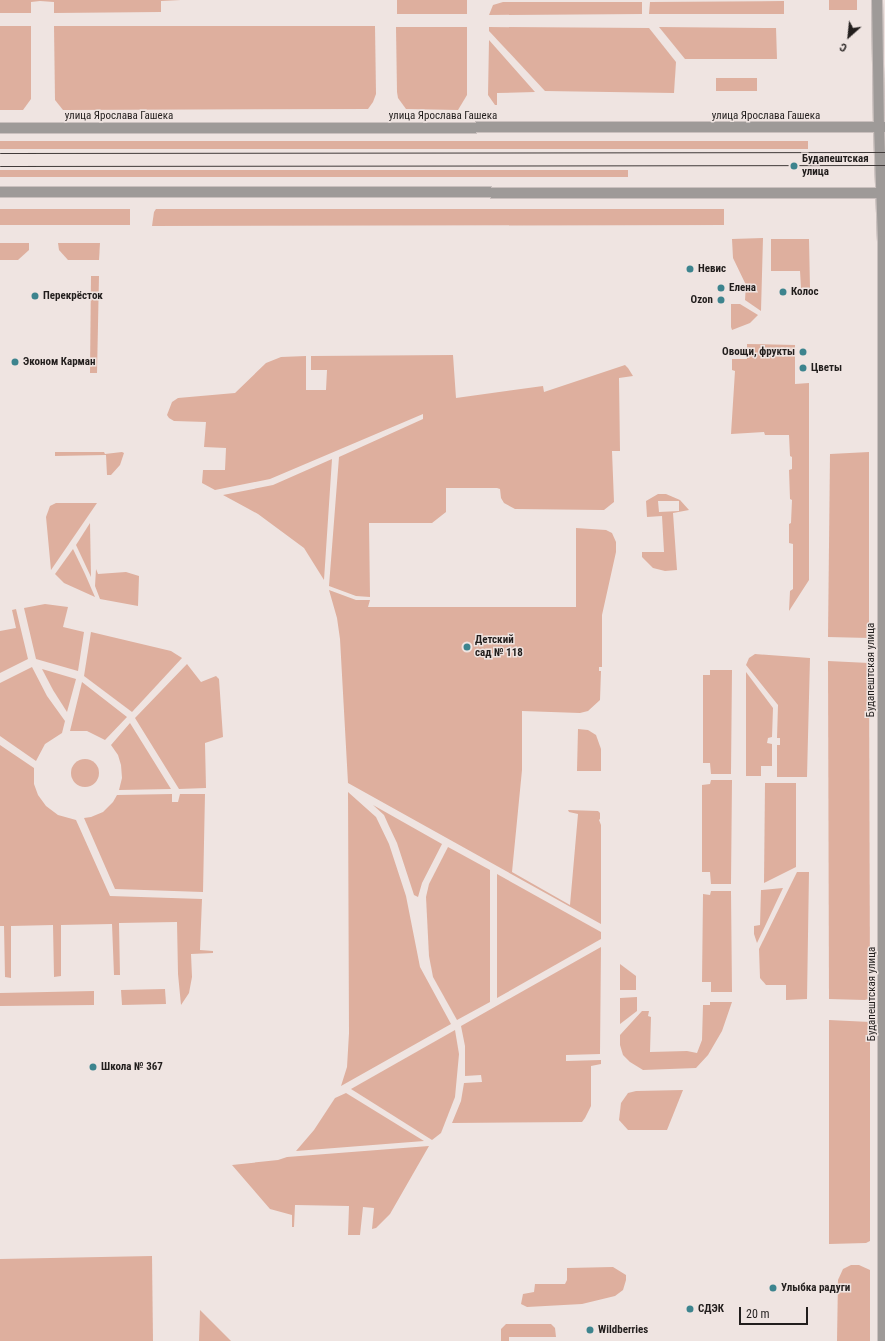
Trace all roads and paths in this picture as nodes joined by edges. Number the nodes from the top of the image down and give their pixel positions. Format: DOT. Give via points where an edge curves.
graph roads {
  1 [pos="877,0"];
  2 [pos="882,127"];
  3 [pos="0,128"];
  4 [pos="0,192"];
  5 [pos="883,193"];
  6 [pos="883,1341"];
  1 -- 2 [label="street, Будапештская улица"];
  2 -- 3 [label="street, улица Ярослава Гашека"];
  2 -- 5 [label="street, Будапештская улица"];
  4 -- 5 [label="street"];
  5 -- 6 [label="street, Будапештская улица"];
}
